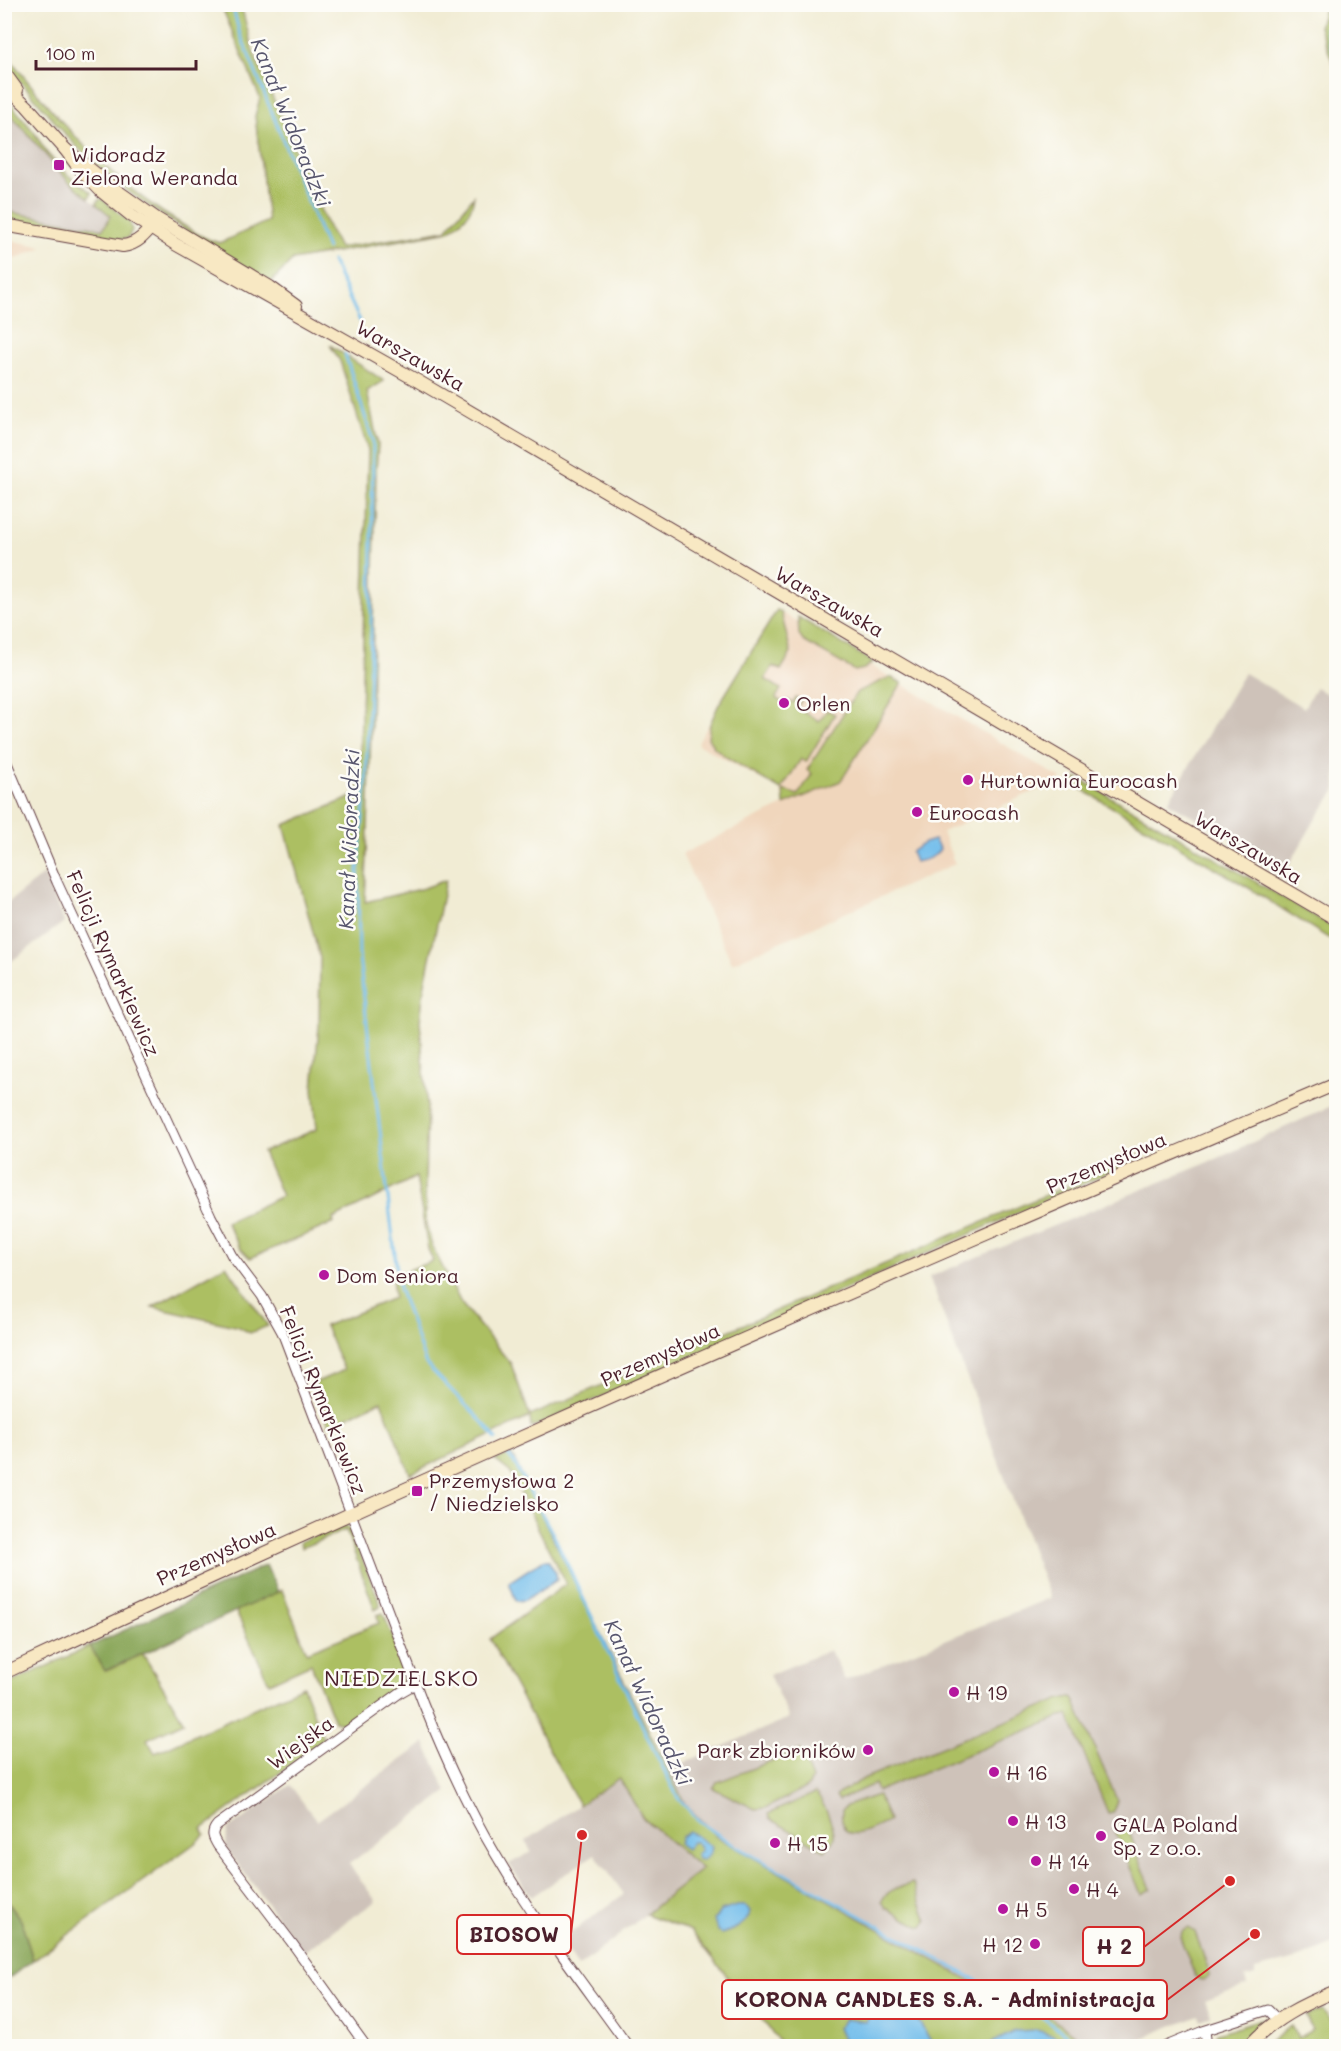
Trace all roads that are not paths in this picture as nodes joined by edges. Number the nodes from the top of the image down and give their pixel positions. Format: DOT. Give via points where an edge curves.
graph roads {
  1 [pos="4,72"];
  2 [pos="4,84"];
  3 [pos="27,106"];
  4 [pos="154,224"];
  5 [pos="4,225"];
  6 [pos="4,756"];
  7 [pos="1333,919"];
  8 [pos="1336,1084"];
  9 [pos="350,1515"];
  10 [pos="4,1673"];
  11 [pos="415,1684"];
  12 [pos="1336,1991"];
  13 [pos="1278,2020"];
  14 [pos="1205,2031"];
  15 [pos="366,2046"];
  16 [pos="628,2046"];
  17 [pos="1166,2046"];
  18 [pos="1207,2046"];
  19 [pos="1249,2046"];
  1 -- 3 [label="street"];
  2 -- 3 [label="street"];
  3 -- 4 [label="street, Warszawska" via="65,149"];
  4 -- 5 [label="street" via="136,243 123,246"];
  4 -- 7 [label="street, Warszawska" via="270,287 313,321"];
  6 -- 9 [label="street, Felicji Rymarkiewicz" via="57,882 211,1216 282,1332"];
  8 -- 9 [label="street, Przemysłowa" via="644,1382"];
  9 -- 10 [label="street, Przemysłowa"];
  9 -- 11 [label="street, Felicji Rymarkiewicz"];
  11 -- 15 [label="street, Wiejska" via="217,1825 212,1836"];
  11 -- 16 [label="street, Felicji Rymarkiewicz" via="441,1748 495,1854 548,1936"];
  12 -- 13 [label="street"];
  13 -- 14 [label="street" via="1268,2010"];
  13 -- 19 [label="street"];
  14 -- 17 [label="street"];
  14 -- 18 [label="street"];
}
